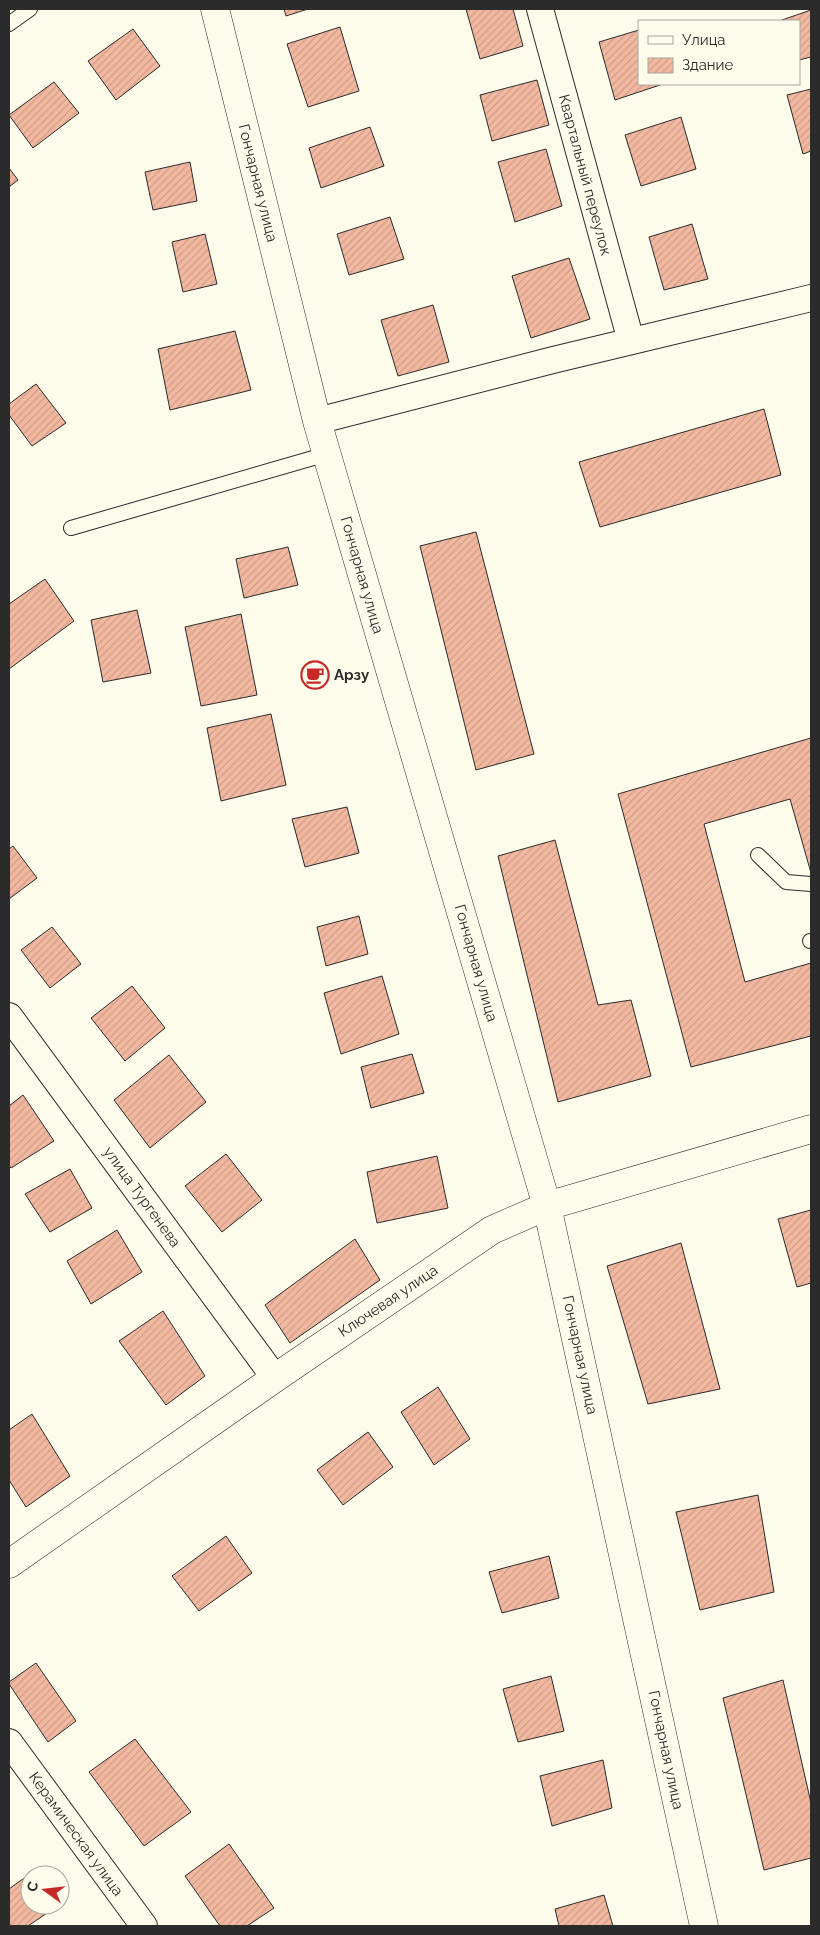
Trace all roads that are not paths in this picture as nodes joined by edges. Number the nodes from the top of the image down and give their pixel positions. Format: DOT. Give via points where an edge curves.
graph roads {
  1 [pos="30,9"];
  2 [pos="215,9"];
  3 [pos="540,9"];
  4 [pos="9,24"];
  5 [pos="811,298"];
  6 [pos="631,341"];
  7 [pos="317,420"];
  8 [pos="327,454"];
  9 [pos="71,528"];
  10 [pos="758,855"];
  11 [pos="811,884"];
  12 [pos="9,1016"];
  13 [pos="811,1129"];
  14 [pos="547,1206"];
  15 [pos="275,1378"];
  16 [pos="9,1564"];
  17 [pos="9,1742"];
  18 [pos="144,1926"];
  19 [pos="704,1926"];
  1 -- 4 [label="lane"];
  2 -- 7 [label="street, Гончарная улица"];
  3 -- 6 [label="street, Квартальный переулок"];
  5 -- 6 [label="street"];
  6 -- 7 [label="street"];
  7 -- 8 [label="street, Гончарная улица"];
  8 -- 9 [label="lane"];
  8 -- 14 [label="street, Гончарная улица"];
  10 -- 11 [label="lane" via="786,882"];
  12 -- 15 [label="street, улица Тургенева"];
  13 -- 14 [label="street, Ключевая улица"];
  14 -- 15 [label="street, Ключевая улица" via="492,1230"];
  14 -- 19 [label="street, Гончарная улица"];
  15 -- 16 [label="street, Ключевая улица"];
  17 -- 18 [label="street, Керамическая улица"];
}
